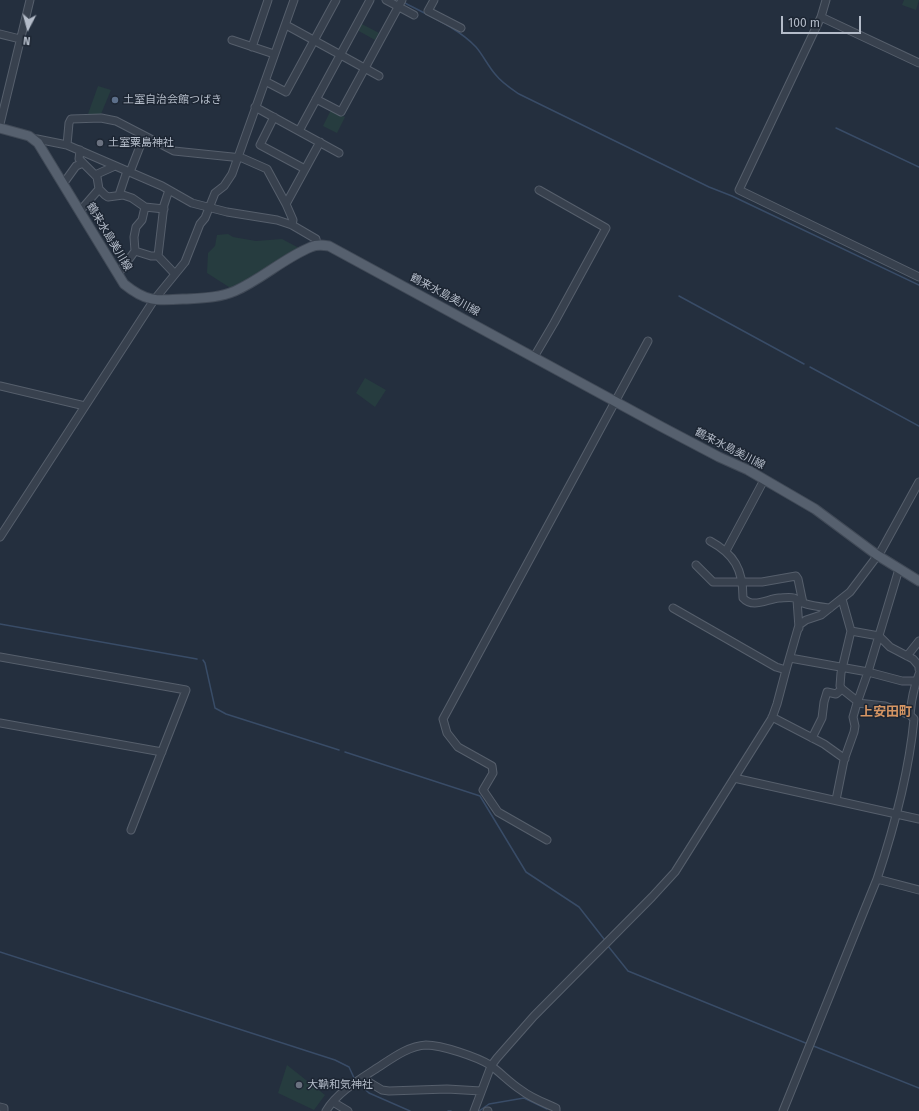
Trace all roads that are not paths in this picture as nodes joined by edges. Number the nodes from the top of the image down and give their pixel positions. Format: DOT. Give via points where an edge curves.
graph roads {
  1 [pos="30,0"];
  2 [pos="268,0"];
  3 [pos="294,0"];
  4 [pos="336,0"];
  5 [pos="370,0"];
  6 [pos="386,0"];
  7 [pos="434,0"];
  8 [pos="826,0"];
  9 [pos="400,3"];
  10 [pos="414,15"];
  11 [pos="821,17"];
  12 [pos="286,25"];
  13 [pos="461,28"];
  14 [pos="0,34"];
  15 [pos="20,39"];
  16 [pos="232,40"];
  17 [pos="314,40"];
  18 [pos="252,47"];
  19 [pos="274,54"];
  20 [pos="341,54"];
  21 [pos="919,63"];
  22 [pos="365,68"];
  23 [pos="379,76"];
  24 [pos="265,81"];
  25 [pos="316,99"];
  26 [pos="255,107"];
  27 [pos="274,117"];
  28 [pos="0,124"];
  29 [pos="0,128"];
  30 [pos="299,131"];
  31 [pos="144,136"];
  32 [pos="34,139"];
  33 [pos="320,142"];
  34 [pos="67,145"];
  35 [pos="80,150"];
  36 [pos="339,153"];
  37 [pos="90,155"];
  38 [pos="238,157"];
  39 [pos="83,164"];
  40 [pos="115,166"];
  41 [pos="305,169"];
  42 [pos="128,172"];
  43 [pos="95,175"];
  44 [pos="63,184"];
  45 [pos="99,189"];
  46 [pos="169,190"];
  47 [pos="539,190"];
  48 [pos="119,195"];
  49 [pos="286,204"];
  50 [pos="145,207"];
  51 [pos="209,207"];
  52 [pos="164,209"];
  53 [pos="80,211"];
  54 [pos="292,225"];
  55 [pos="318,245"];
  56 [pos="135,251"];
  57 [pos="158,256"];
  58 [pos="118,274"];
  59 [pos="174,274"];
  60 [pos="919,277"];
  61 [pos="154,300"];
  62 [pos="648,341"];
  63 [pos="534,357"];
  64 [pos="0,386"];
  65 [pos="615,401"];
  66 [pos="85,406"];
  67 [pos="764,480"];
  68 [pos="919,482"];
  69 [pos="0,537"];
  70 [pos="710,541"];
  71 [pos="726,551"];
  72 [pos="877,555"];
  73 [pos="696,566"];
  74 [pos="899,569"];
  75 [pos="919,581"];
  76 [pos="743,583"];
  77 [pos="842,599"];
  78 [pos="800,601"];
  79 [pos="672,608"];
  80 [pos="830,608"];
  81 [pos="799,628"];
  82 [pos="851,631"];
  83 [pos="879,636"];
  84 [pos="919,641"];
  85 [pos="907,656"];
  86 [pos="0,657"];
  87 [pos="790,658"];
  88 [pos="843,668"];
  89 [pos="919,669"];
  90 [pos="786,670"];
  91 [pos="868,672"];
  92 [pos="918,679"];
  93 [pos="842,689"];
  94 [pos="857,702"];
  95 [pos="772,717"];
  96 [pos="914,719"];
  97 [pos="0,723"];
  98 [pos="812,738"];
  99 [pos="162,752"];
  100 [pos="844,759"];
  101 [pos="734,778"];
  102 [pos="836,800"];
  103 [pos="896,814"];
  104 [pos="919,819"];
  105 [pos="131,830"];
  106 [pos="547,840"];
  107 [pos="877,879"];
  108 [pos="919,890"];
  109 [pos="491,1066"];
  110 [pos="362,1078"];
  111 [pos="481,1091"];
  112 [pos="333,1102"];
  113 [pos="0,1107"];
  114 [pos="475,1110"];
  115 [pos="555,1110"];
  116 [pos="4,1111"];
  117 [pos="326,1111"];
  118 [pos="348,1111"];
  119 [pos="783,1111"];
  1 -- 15 [label="street"];
  2 -- 18 [label="street"];
  3 -- 12 [label="street"];
  4 -- 17 [label="street"];
  5 -- 20 [label="street"];
  6 -- 9 [label="street"];
  7 -- 13 [label="street" via="428,11"];
  8 -- 11 [label="street"];
  9 -- 10 [label="street"];
  9 -- 22 [label="street"];
  11 -- 21 [label="street"];
  11 -- 60 [label="street" via="739,190"];
  12 -- 17 [label="street"];
  12 -- 19 [label="street"];
  14 -- 15 [label="street"];
  15 -- 28 [label="street"];
  16 -- 18 [label="street"];
  17 -- 20 [label="street"];
  17 -- 24 [label="street" via="286,92"];
  18 -- 19 [label="street"];
  19 -- 24 [label="street"];
  20 -- 22 [label="street"];
  20 -- 25 [label="street"];
  22 -- 23 [label="street"];
  22 -- 25 [label="street" via="341,112"];
  24 -- 26 [label="street"];
  25 -- 30 [label="street"];
  26 -- 27 [label="street"];
  26 -- 38 [label="street"];
  27 -- 30 [label="street"];
  27 -- 41 [label="street" via="260,145"];
  29 -- 32 [label="main road"];
  30 -- 33 [label="street"];
  31 -- 34 [label="street" via="116,121 74,118 69,123"];
  31 -- 38 [label="street" via="174,151"];
  31 -- 42 [label="street"];
  32 -- 34 [label="street"];
  32 -- 44 [label="main road, 鶴来水島美川線"];
  33 -- 36 [label="street"];
  33 -- 41 [label="street"];
  34 -- 35 [label="street"];
  35 -- 37 [label="street"];
  35 -- 39 [label="street" via="79,159"];
  37 -- 39 [label="street"];
  37 -- 40 [label="street"];
  38 -- 49 [label="street" via="267,170"];
  38 -- 51 [label="street" via="232,174 216,193"];
  39 -- 43 [label="street"];
  39 -- 44 [label="street" via="76,166"];
  40 -- 42 [label="street"];
  40 -- 43 [label="street"];
  41 -- 49 [label="street"];
  42 -- 46 [label="street"];
  42 -- 48 [label="street"];
  43 -- 45 [label="street" via="99,181"];
  44 -- 53 [label="main road, 鶴来水島美川線"];
  45 -- 48 [label="street" via="108,197"];
  45 -- 53 [label="street"];
  46 -- 51 [label="street" via="192,203"];
  46 -- 52 [label="street"];
  47 -- 63 [label="street" via="606,228"];
  48 -- 50 [label="street" via="132,198"];
  49 -- 54 [label="street" via="293,220"];
  50 -- 52 [label="street"];
  50 -- 56 [label="street" via="142,220 136,227"];
  51 -- 54 [label="street"];
  51 -- 59 [label="street" via="185,262"];
  52 -- 57 [label="street"];
  53 -- 58 [label="main road, 鶴来水島美川線"];
  54 -- 55 [label="street" via="316,239"];
  55 -- 61 [label="main road, 鶴来水島美川線" via="294,256 234,292 205,298"];
  55 -- 63 [label="main road, 鶴来水島美川線" via="329,246 341,252"];
  56 -- 57 [label="street"];
  56 -- 58 [label="street"];
  57 -- 59 [label="street"];
  58 -- 61 [label="main road, 鶴来水島美川線" via="124,284 132,290"];
  59 -- 61 [label="street"];
  61 -- 66 [label="street"];
  62 -- 65 [label="street"];
  63 -- 65 [label="main road, 鶴来水島美川線"];
  64 -- 66 [label="street"];
  65 -- 67 [label="main road, 鶴来水島美川線"];
  65 -- 106 [label="street" via="443,719 447,733 458,747 492,766 493,773 483,790 498,812"];
  66 -- 69 [label="street"];
  67 -- 71 [label="street"];
  67 -- 72 [label="main road, 鶴来水島美川線" via="815,509"];
  68 -- 72 [label="street"];
  70 -- 71 [label="street"];
  71 -- 76 [label="street" via="732,557"];
  72 -- 74 [label="main road, 鶴来水島美川線"];
  72 -- 77 [label="street" via="855,587"];
  73 -- 76 [label="street" via="713,582"];
  74 -- 75 [label="main road, 鶴来水島美川線"];
  74 -- 83 [label="street"];
  76 -- 78 [label="street" via="745,600 761,603 774,598 790,598"];
  76 -- 78 [label="street" via="796,576"];
  77 -- 80 [label="street"];
  77 -- 82 [label="street"];
  78 -- 80 [label="street"];
  78 -- 81 [label="street"];
  79 -- 90 [label="street" via="776,667"];
  80 -- 81 [label="street" via="821,615 806,620"];
  81 -- 87 [label="street"];
  82 -- 83 [label="street"];
  82 -- 88 [label="street"];
  83 -- 85 [label="street" via="890,647"];
  83 -- 91 [label="street"];
  84 -- 85 [label="street"];
  85 -- 89 [label="street" via="919,666"];
  86 -- 99 [label="street" via="186,690"];
  87 -- 88 [label="street"];
  87 -- 90 [label="street"];
  88 -- 91 [label="street"];
  88 -- 93 [label="street" via="840,678"];
  90 -- 95 [label="street"];
  91 -- 92 [label="street" via="902,681"];
  91 -- 94 [label="street"];
  92 -- 96 [label="street"];
  93 -- 94 [label="street"];
  93 -- 98 [label="street" via="836,694 827,692 822,718"];
  94 -- 96 [label="street" via="885,706"];
  94 -- 100 [label="street" via="853,717 854,732"];
  95 -- 98 [label="street"];
  95 -- 101 [label="street"];
  96 -- 103 [label="street" via="912,742"];
  97 -- 99 [label="street"];
  98 -- 100 [label="street"];
  99 -- 105 [label="street"];
  100 -- 102 [label="street"];
  101 -- 102 [label="street"];
  101 -- 109 [label="street" via="675,872 534,1016"];
  102 -- 103 [label="street"];
  103 -- 104 [label="street"];
  103 -- 107 [label="street"];
  107 -- 108 [label="street"];
  107 -- 119 [label="street"];
  109 -- 110 [label="street" via="481,1060 449,1050 426,1046 398,1054"];
  109 -- 111 [label="street"];
  109 -- 115 [label="street" via="521,1091"];
  110 -- 111 [label="street" via="382,1090"];
  110 -- 112 [label="street"];
  111 -- 114 [label="street"];
  112 -- 117 [label="street"];
  112 -- 118 [label="street"];
  113 -- 116 [label="street" via="4,1108"];
}
